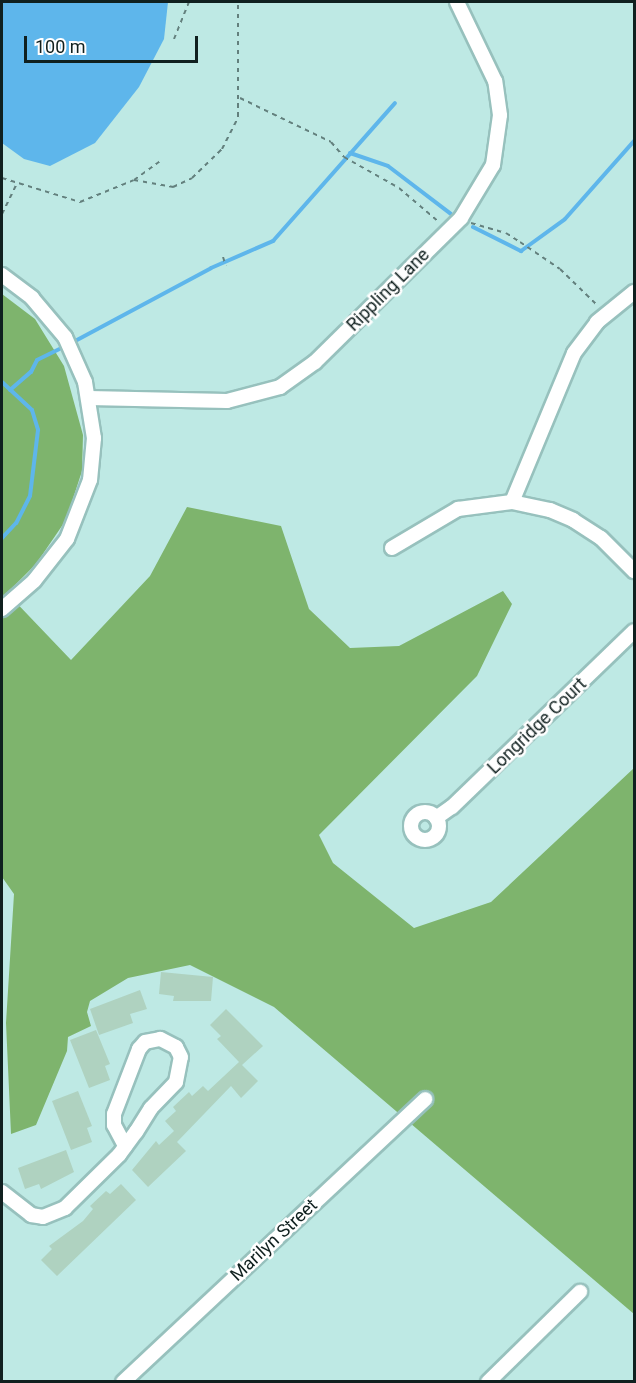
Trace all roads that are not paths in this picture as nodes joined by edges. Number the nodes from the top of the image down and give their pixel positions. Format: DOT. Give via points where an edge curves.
graph roads {
  1 [pos="457,2"];
  2 [pos="2,275"];
  3 [pos="634,292"];
  4 [pos="89,398"];
  5 [pos="512,502"];
  6 [pos="393,548"];
  7 [pos="634,571"];
  8 [pos="2,609"];
  9 [pos="634,631"];
  10 [pos="436,818"];
  11 [pos="425,1099"];
  12 [pos="125,1146"];
  13 [pos="2,1192"];
  14 [pos="580,1292"];
  15 [pos="123,1382"];
  16 [pos="488,1382"];
  1 -- 4 [label="street, Rippling Lane" via="492,72 500,116 498,147 488,177 455,224 315,362 280,387 226,401"];
  2 -- 4 [label="street" via="32,298 56,325 72,351"];
  3 -- 5 [label="street" via="606,314 574,352"];
  4 -- 8 [label="street" via="93,459 76,520 55,557"];
  5 -- 6 [label="street" via="458,509"];
  5 -- 7 [label="street" via="550,510 573,520 601,538"];
  9 -- 10 [label="street, Longridge Court"];
  11 -- 15 [label="street, Marilyn Street"];
  12 -- 12 [label="street" via="180,1073 180,1052 160,1039 145,1042 139,1048 114,1114 114,1125"];
  12 -- 13 [label="street" via="65,1208 51,1215 24,1212"];
  14 -- 16 [label="street"];
}
